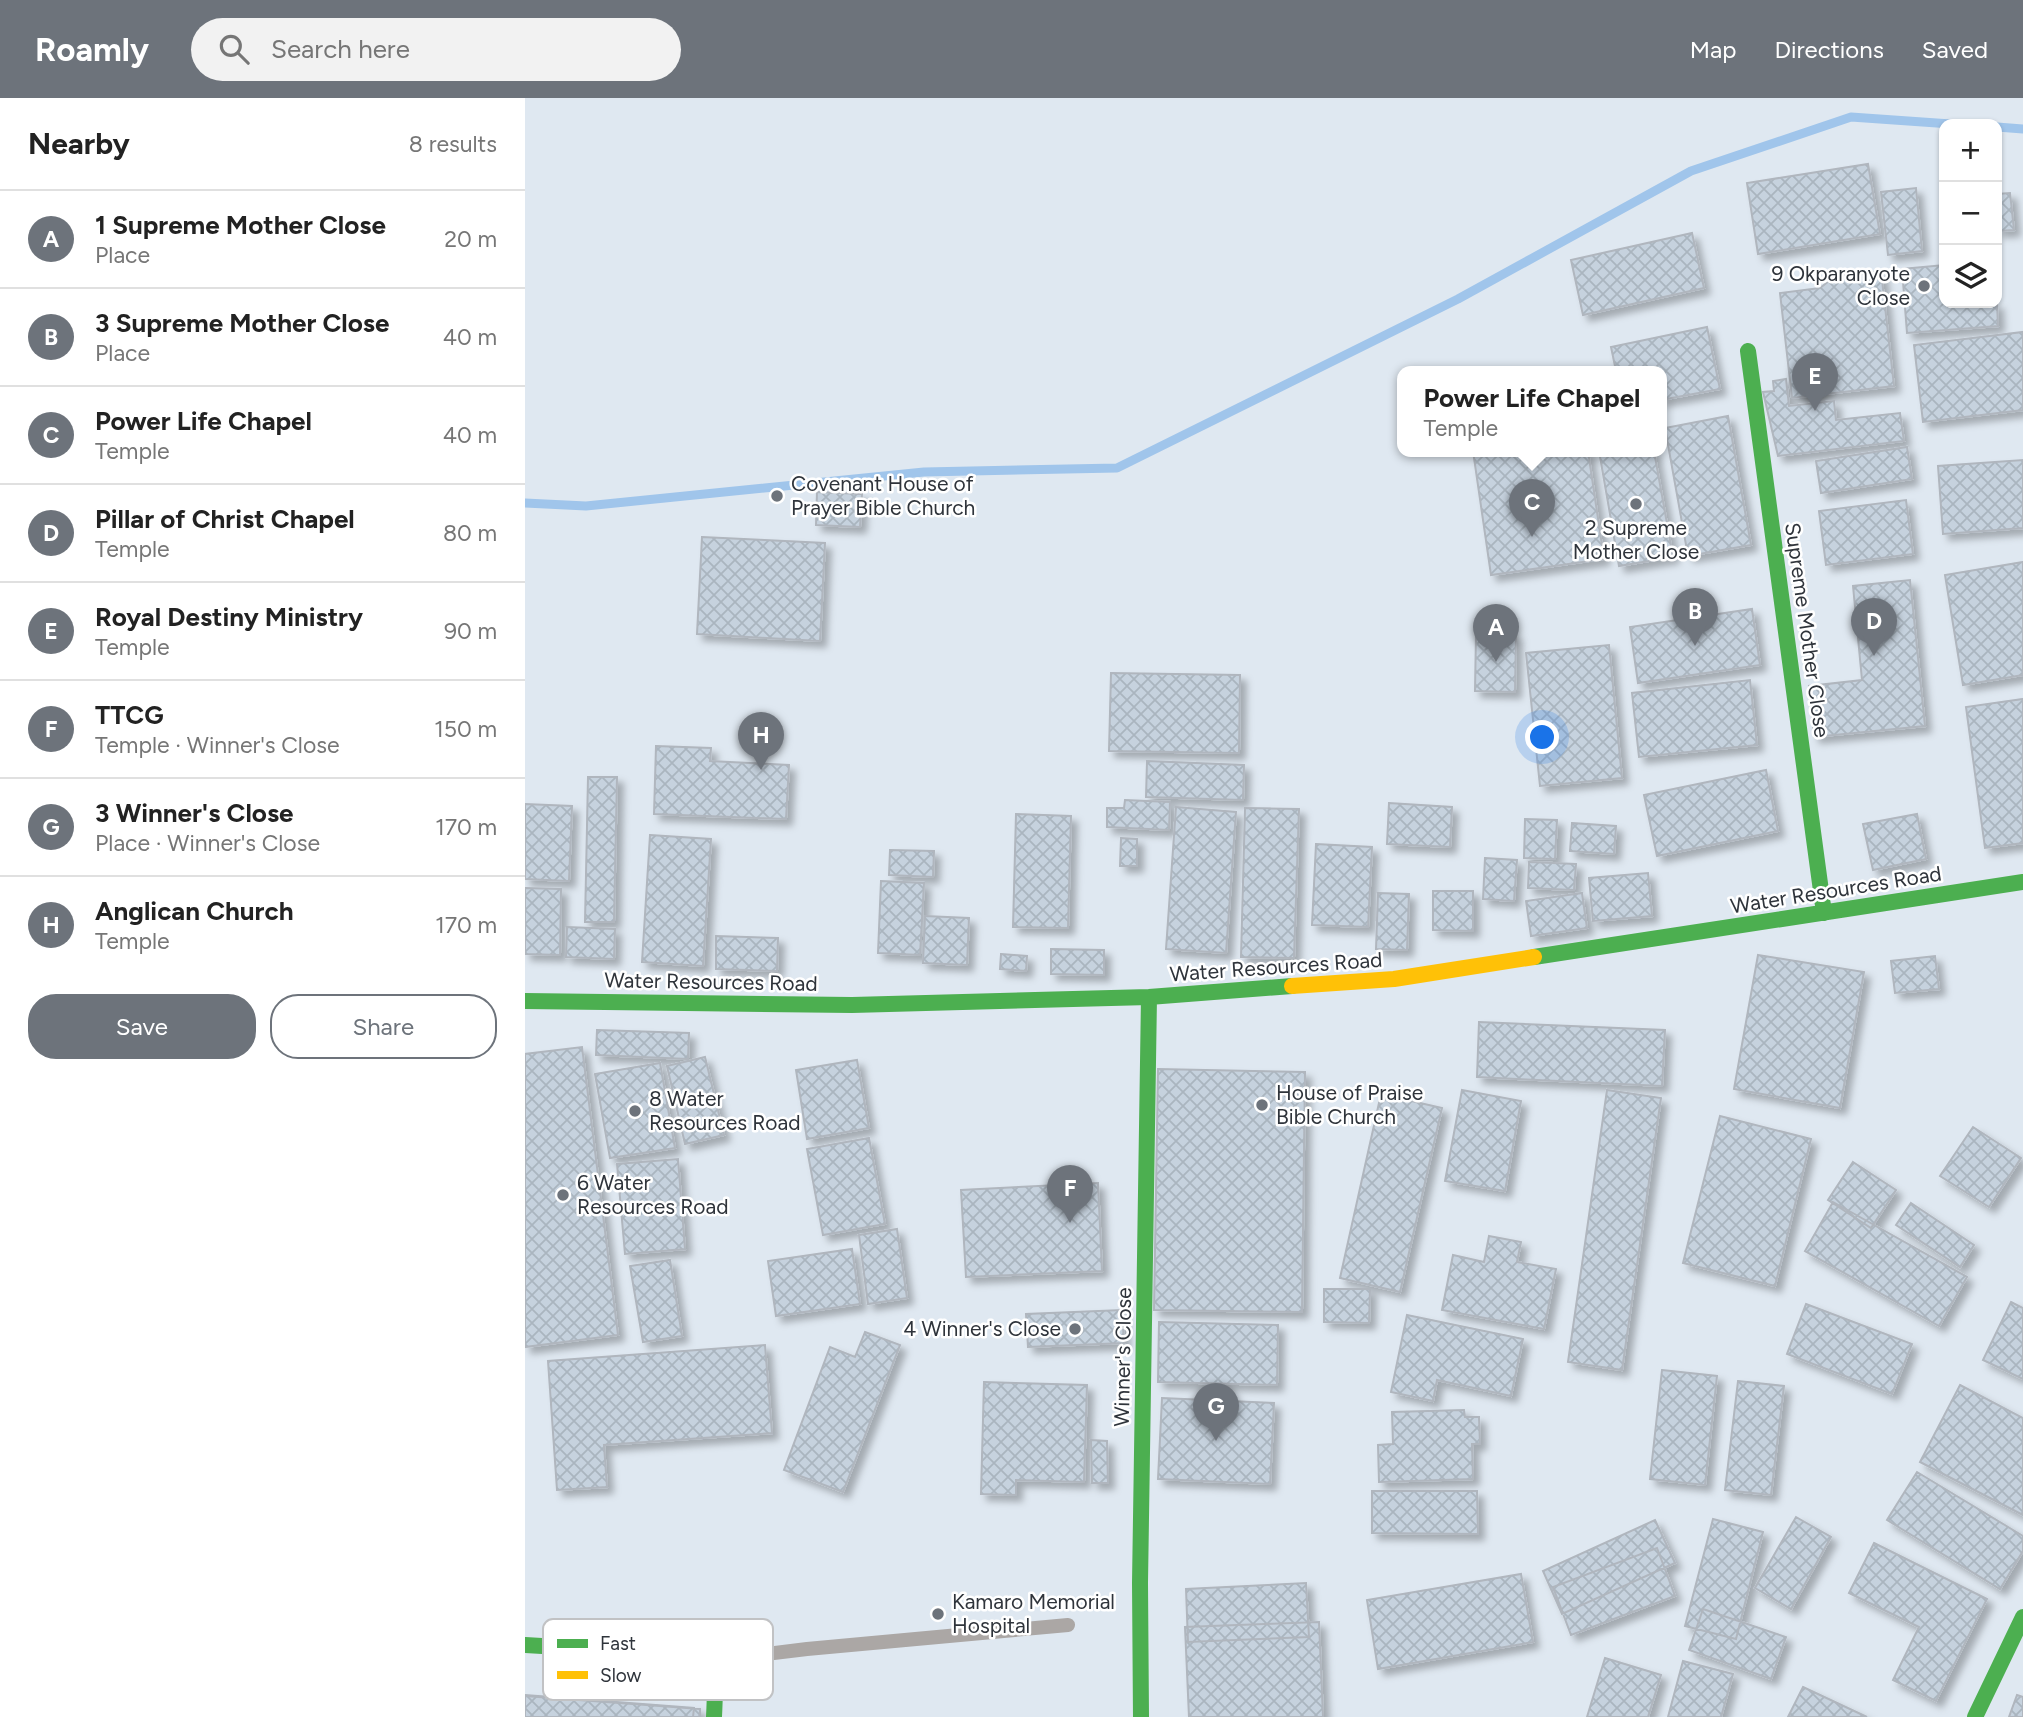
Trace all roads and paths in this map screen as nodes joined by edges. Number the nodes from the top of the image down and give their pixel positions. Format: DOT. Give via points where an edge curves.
graph roads {
  1 [pos="1748,351"];
  2 [pos="2023,882"];
  3 [pos="1824,913"];
  4 [pos="1149,997"];
  5 [pos="525,1000"];
  6 [pos="2023,1617"];
  7 [pos="1068,1625"];
  8 [pos="525,1645"];
  9 [pos="543,1646"];
  10 [pos="773,1653"];
  11 [pos="1141,1717"];
  12 [pos="1975,1717"];
  1 -- 3 [label="street, Supreme Mother Close"];
  2 -- 3 [label="street, Water Resources Road"];
  3 -- 4 [label="street, Water Resources Road" via="1394,979"];
  4 -- 5 [label="street, Water Resources Road" via="852,1005"];
  4 -- 11 [label="street, Winner's Close"];
  6 -- 12 [label="street"];
  7 -- 10 [label="lane"];
  8 -- 9 [label="street"];
}
